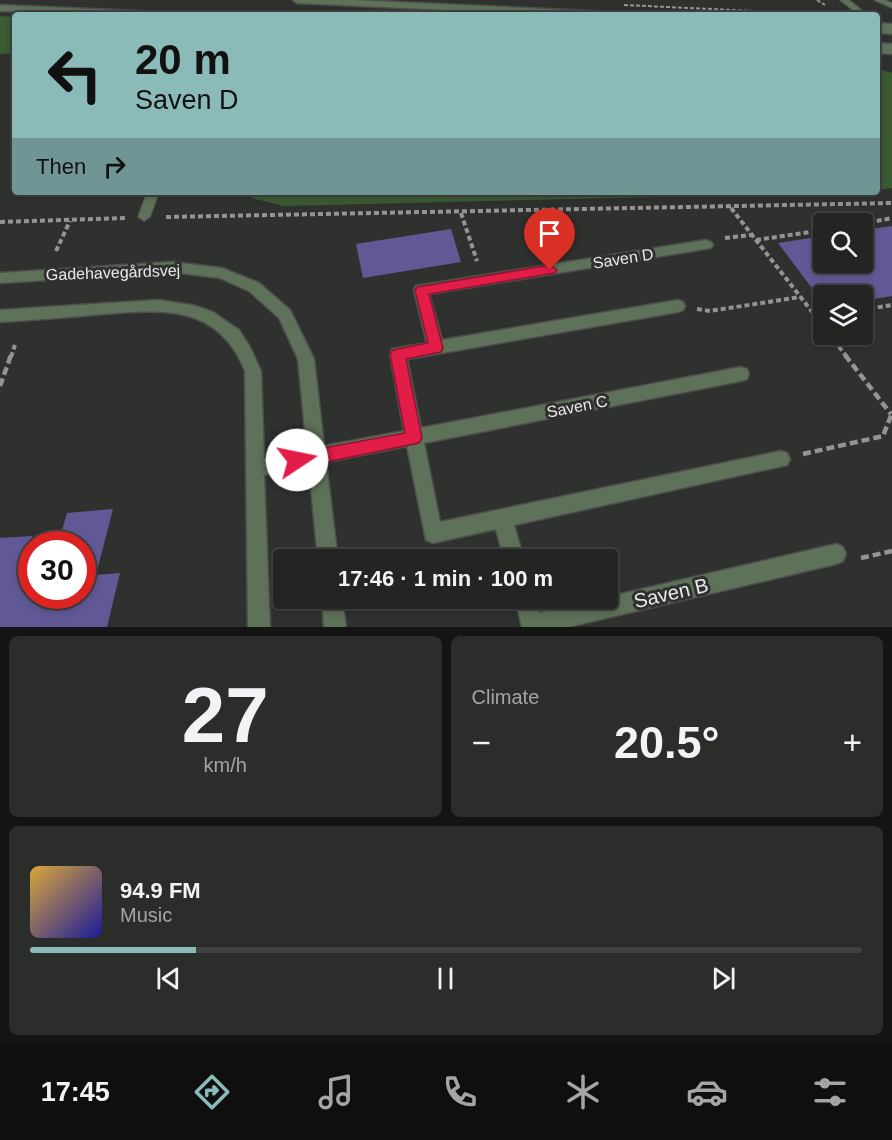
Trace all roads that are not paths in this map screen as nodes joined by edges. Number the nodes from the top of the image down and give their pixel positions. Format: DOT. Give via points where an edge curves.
graph roads {
  1 [pos="297,0"];
  2 [pos="844,0"];
  3 [pos="878,0"];
  4 [pos="892,6"];
  5 [pos="0,8"];
  6 [pos="90,12"];
  7 [pos="547,12"];
  8 [pos="860,12"];
  9 [pos="152,195"];
  10 [pos="144,217"];
  11 [pos="706,245"];
  12 [pos="0,278"];
  13 [pos="678,306"];
  14 [pos="0,316"];
  15 [pos="436,348"];
  16 [pos="741,374"];
  17 [pos="414,438"];
  18 [pos="318,456"];
  19 [pos="781,459"];
  20 [pos="255,468"];
  21 [pos="503,518"];
  22 [pos="327,549"];
  23 [pos="511,549"];
  24 [pos="836,554"];
  25 [pos="333,609"];
  26 [pos="528,609"];
  27 [pos="533,626"];
  28 [pos="259,627"];
  29 [pos="335,627"];
  1 -- 7 [label="street"];
  2 -- 8 [label="lane"];
  3 -- 4 [label="lane"];
  5 -- 6 [label="street"];
  9 -- 10 [label="lane"];
  11 -- 15 [label="street, Saven D" via="421,290"];
  12 -- 18 [label="street, Gadehavegårdsvej" via="172,267 222,273 254,287 285,314 306,359"];
  13 -- 15 [label="street"];
  14 -- 20 [label="street" via="145,306 179,307 205,314 225,326 243,346 253,371"];
  15 -- 17 [label="street" via="398,354"];
  16 -- 17 [label="street, Saven C"];
  17 -- 18 [label="street, Saven C"];
  17 -- 21 [label="street" via="433,533"];
  18 -- 20 [label="street, Saven C"];
  18 -- 22 [label="street, Gadehavegårdsvej"];
  19 -- 21 [label="street"];
  20 -- 28 [label="street"];
  21 -- 23 [label="street"];
  24 -- 27 [label="street, Saven B"];
  25 -- 29 [label="street"];
  26 -- 27 [label="street, Saven B"];
}
